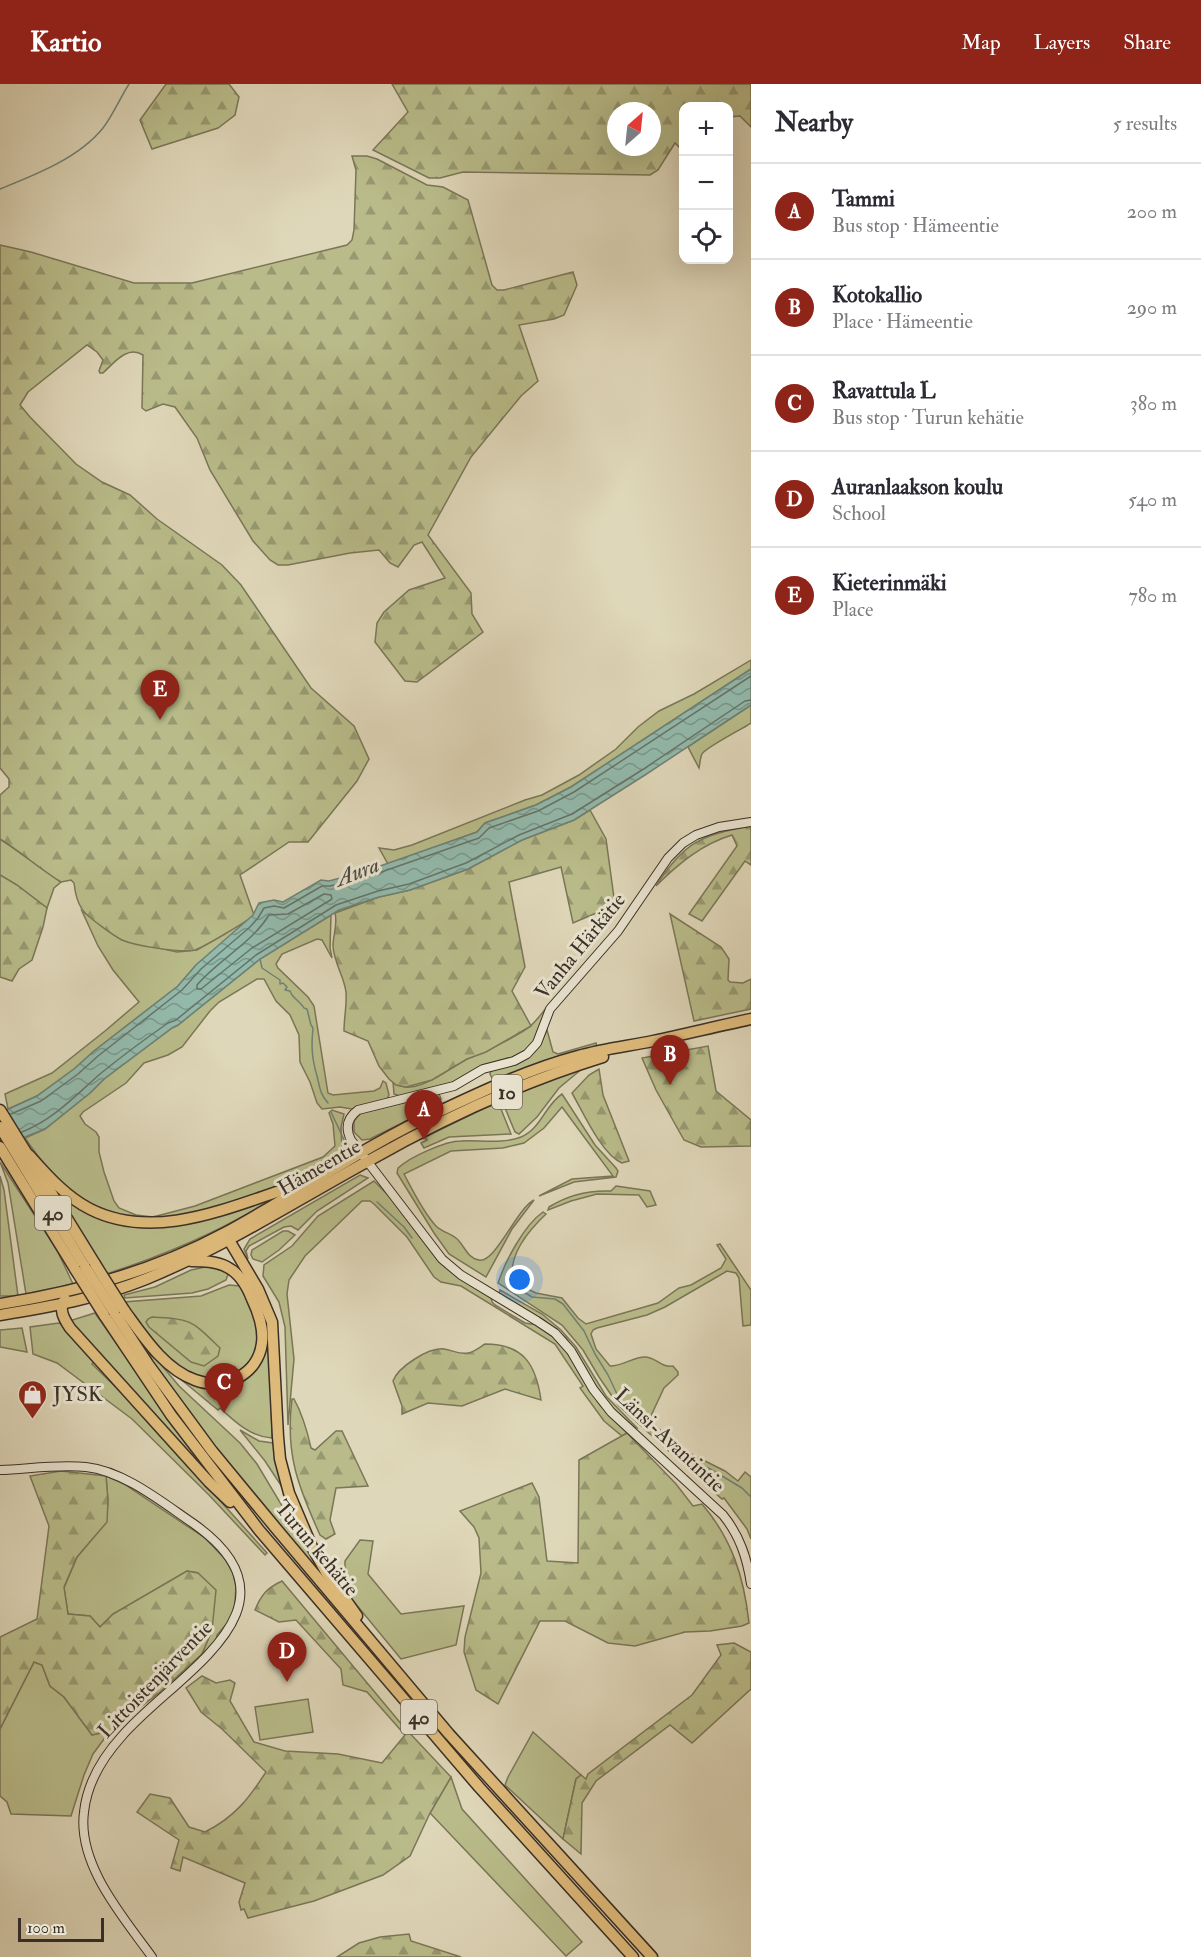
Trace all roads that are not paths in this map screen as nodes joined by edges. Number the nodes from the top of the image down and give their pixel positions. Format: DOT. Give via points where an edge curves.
graph roads {
  1 [pos="751,822"];
  2 [pos="751,1019"];
  3 [pos="0,1110"];
  4 [pos="0,1127"];
  5 [pos="0,1147"];
  6 [pos="364,1156"];
  7 [pos="20,1160"];
  8 [pos="316,1180"];
  9 [pos="227,1237"];
  10 [pos="187,1260"];
  11 [pos="85,1266"];
  12 [pos="73,1289"];
  13 [pos="0,1304"];
  14 [pos="114,1313"];
  15 [pos="63,1314"];
  16 [pos="0,1315"];
  17 [pos="0,1470"];
  18 [pos="259,1530"];
  19 [pos="751,1584"];
  20 [pos="390,1663"];
  21 [pos="582,1901"];
  22 [pos="633,1937"];
  23 [pos="152,1957"];
  24 [pos="626,1957"];
  25 [pos="633,1957"];
  26 [pos="652,1957"];
  27 [pos="657,1957"];
  1 -- 6 [label="street, Vanha Härkätie" via="696,835 668,858 618,931 550,1009 537,1043 528,1054 483,1069 454,1086 364,1108 351,1115 348,1132"];
  2 -- 6 [label="highway, Hämeentie / 10" via="654,1040 553,1073"];
  3 -- 7 [label="highway"];
  4 -- 7 [label="highway, Turun kehätie / 40"];
  5 -- 7 [label="highway, Turun kehätie / 40"];
  6 -- 8 [label="highway, Hämeentie / 10"];
  6 -- 9 [label="highway, Hämeentie / 10"];
  6 -- 19 [label="street, Länsi-Avantintie" via="442,1259 555,1334 571,1351 611,1412 723,1515 742,1546"];
  7 -- 8 [label="highway" via="101,1214 134,1222 156,1223 201,1215"];
  7 -- 11 [label="highway, Turun kehätie / 40"];
  7 -- 11 [label="highway"];
  8 -- 9 [label="highway, Hämeentie / 10"];
  9 -- 10 [label="highway, Hämeentie / 10"];
  9 -- 12 [label="highway, Hämeentie / 10"];
  9 -- 20 [label="highway" via="273,1322 278,1437 284,1477 295,1511 326,1572"];
  10 -- 14 [label="highway" via="225,1266 249,1291 263,1341 256,1362 242,1376 220,1383 189,1378"];
  10 -- 15 [label="highway, Hämeentie / 10"];
  11 -- 14 [label="highway, Turun kehätie / 40, bridge"];
  11 -- 14 [label="highway, bridge"];
  12 -- 13 [label="highway, Hämeentie / 10"];
  12 -- 15 [label="highway"];
  14 -- 18 [label="highway, Turun kehätie / 40" via="171,1415"];
  14 -- 20 [label="highway, Turun kehätie / 40" via="218,1459"];
  15 -- 16 [label="highway, Hämeentie / 10"];
  15 -- 18 [label="highway" via="90,1352 209,1482"];
  17 -- 23 [label="street, Littoistenjärventie" via="88,1467 117,1475 208,1534 224,1550 237,1575 241,1599 234,1620 200,1664 116,1743 92,1781 85,1806 84,1833 97,1875"];
  18 -- 21 [label="highway, Turun kehätie / 40"];
  20 -- 22 [label="highway, Turun kehätie / 40"];
  21 -- 24 [label="highway"];
  21 -- 25 [label="highway, Turun kehätie / 40"];
  22 -- 26 [label="highway, Turun kehätie / 40"];
  22 -- 27 [label="highway"];
}
